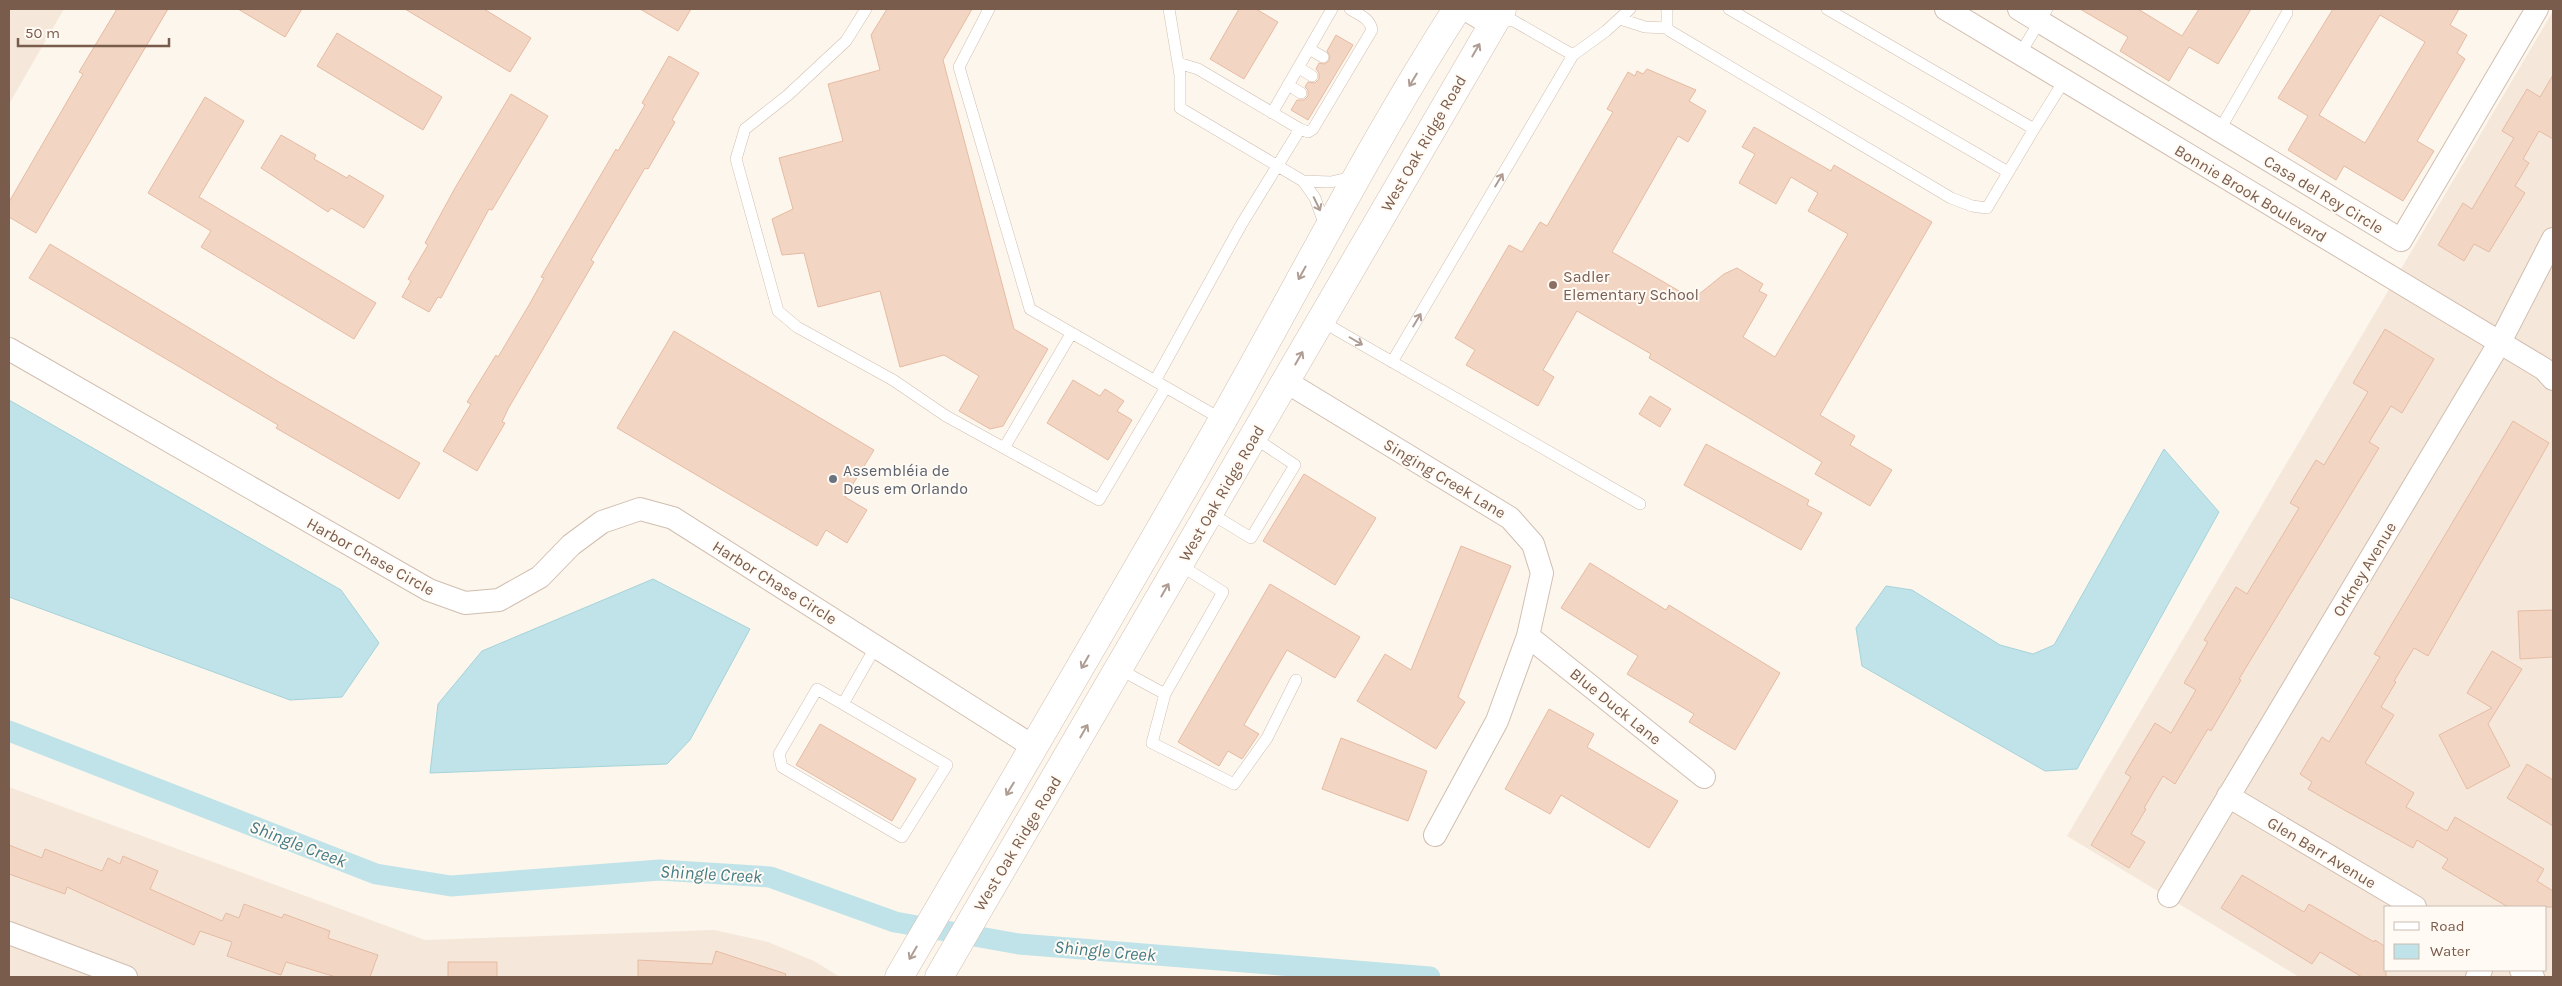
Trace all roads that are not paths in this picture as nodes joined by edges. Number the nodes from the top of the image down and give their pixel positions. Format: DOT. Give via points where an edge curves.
graph roads {
  1 [pos="866,9"];
  2 [pos="989,9"];
  3 [pos="1169,9"];
  4 [pos="1332,9"];
  5 [pos="1350,9"];
  6 [pos="1457,9"];
  7 [pos="1465,9"];
  8 [pos="1630,9"];
  9 [pos="1667,9"];
  10 [pos="1729,9"];
  11 [pos="1827,9"];
  12 [pos="1946,9"];
  13 [pos="2019,9"];
  14 [pos="2537,9"];
  15 [pos="2287,13"];
  16 [pos="1504,15"];
  17 [pos="2043,15"];
  18 [pos="1620,18"];
  19 [pos="1667,28"];
  20 [pos="1310,49"];
  21 [pos="2020,54"];
  22 [pos="1573,55"];
  23 [pos="1323,57"];
  24 [pos="1178,63"];
  25 [pos="1299,68"];
  26 [pos="1312,76"];
  27 [pos="2064,81"];
  28 [pos="1288,85"];
  29 [pos="1301,93"];
  30 [pos="1272,113"];
  31 [pos="1300,129"];
  32 [pos="2034,129"];
  33 [pos="2219,131"];
  34 [pos="1375,145"];
  35 [pos="1279,167"];
  36 [pos="2008,172"];
  37 [pos="1357,176"];
  38 [pos="1302,180"];
  39 [pos="1326,230"];
  40 [pos="2553,239"];
  41 [pos="1320,320"];
  42 [pos="1071,334"];
  43 [pos="2500,342"];
  44 [pos="9,350"];
  45 [pos="1392,362"];
  46 [pos="2553,380"];
  47 [pos="1155,381"];
  48 [pos="1285,381"];
  49 [pos="1166,387"];
  50 [pos="1223,420"];
  51 [pos="1253,437"];
  52 [pos="1004,448"];
  53 [pos="1640,504"];
  54 [pos="1210,513"];
  55 [pos="1183,559"];
  56 [pos="1528,636"];
  57 [pos="876,646"];
  58 [pos="1119,669"];
  59 [pos="1296,680"];
  60 [pos="1165,694"];
  61 [pos="843,704"];
  62 [pos="1047,755"];
  63 [pos="1704,777"];
  64 [pos="2228,796"];
  65 [pos="1435,835"];
  66 [pos="2169,896"];
  67 [pos="2413,906"];
  68 [pos="937,912"];
  69 [pos="9,933"];
  70 [pos="2523,971"];
  71 [pos="126,977"];
  72 [pos="899,977"];
  73 [pos="920,977"];
  74 [pos="939,977"];
  75 [pos="2534,977"];
  1 -- 52 [label="lane" via="846,42 788,96 745,129 736,158 778,312 797,327 893,380 946,416"];
  2 -- 42 [label="lane" via="959,67 1030,309"];
  3 -- 24 [label="lane"];
  4 -- 20 [label="lane"];
  5 -- 31 [label="lane" via="1367,19 1372,30 1343,69 1313,128 1308,132"];
  6 -- 34 [label="street, West Oak Ridge Road, one-way"];
  7 -- 16 [label="street"];
  8 -- 18 [label="lane"];
  9 -- 19 [label="lane"];
  10 -- 36 [label="lane"];
  11 -- 32 [label="lane"];
  12 -- 21 [label="street, Bonnie Brook Boulevard"];
  13 -- 17 [label="street, Casa del Rey Circle"];
  14 -- 33 [label="street, Casa del Rey Circle" via="2401,240"];
  15 -- 33 [label="lane"];
  16 -- 22 [label="lane"];
  41 -- 16 [label="street, West Oak Ridge Road, one-way"];
  17 -- 21 [label="lane"];
  17 -- 33 [label="street, Casa del Rey Circle"];
  18 -- 19 [label="lane" via="1645,27"];
  18 -- 22 [label="lane"];
  19 -- 36 [label="lane" via="1951,198 1987,208"];
  20 -- 23 [label="lane"];
  20 -- 25 [label="lane"];
  21 -- 27 [label="street, Bonnie Brook Boulevard"];
  45 -- 22 [label="lane, one-way"];
  24 -- 30 [label="lane" via="1198,69"];
  24 -- 35 [label="lane" via="1180,108"];
  25 -- 26 [label="lane"];
  25 -- 28 [label="lane"];
  27 -- 32 [label="lane"];
  27 -- 43 [label="street, Bonnie Brook Boulevard"];
  28 -- 29 [label="lane"];
  28 -- 30 [label="lane"];
  30 -- 31 [label="lane"];
  31 -- 35 [label="lane"];
  32 -- 36 [label="lane"];
  34 -- 37 [label="street, West Oak Ridge Road"];
  34 -- 41 [label="street" via="1367,211 1315,296"];
  35 -- 38 [label="lane"];
  35 -- 47 [label="lane" via="1241,226"];
  37 -- 38 [label="lane" via="1331,182"];
  37 -- 39 [label="street, West Oak Ridge Road"];
  38 -- 39 [label="lane, one-way" via="1323,216"];
  39 -- 50 [label="street, West Oak Ridge Road, one-way"];
  40 -- 43 [label="street, Orkney Avenue"];
  41 -- 45 [label="lane, one-way"];
  48 -- 41 [label="street, West Oak Ridge Road, one-way"];
  42 -- 47 [label="lane"];
  42 -- 52 [label="lane"];
  43 -- 46 [label="street, Bonnie Brook Boulevard" via="2544,368"];
  43 -- 64 [label="street, Orkney Avenue"];
  44 -- 57 [label="street, Harbor Chase Circle" via="429,590 465,603 499,600 540,577 571,545 602,522 640,509 674,518"];
  45 -- 53 [label="lane"];
  47 -- 49 [label="lane"];
  48 -- 51 [label="street, West Oak Ridge Road"];
  48 -- 56 [label="street, Singing Creek Lane" via="1510,518 1533,544 1542,573"];
  49 -- 50 [label="lane"];
  49 -- 52 [label="lane" via="1099,500"];
  50 -- 55 [label="street" via="1235,434 1180,526"];
  50 -- 62 [label="street, West Oak Ridge Road, one-way"];
  51 -- 54 [label="street, West Oak Ridge Road"];
  51 -- 54 [label="lane" via="1294,465 1251,538"];
  54 -- 55 [label="street, West Oak Ridge Road"];
  58 -- 55 [label="street, West Oak Ridge Road, one-way"];
  55 -- 60 [label="lane" via="1223,592"];
  56 -- 63 [label="street, Blue Duck Lane"];
  56 -- 65 [label="street, Singing Creek Lane" via="1498,721"];
  57 -- 61 [label="lane"];
  57 -- 62 [label="street, Harbor Chase Circle"];
  58 -- 60 [label="lane"];
  62 -- 58 [label="street, West Oak Ridge Road, one-way"];
  59 -- 60 [label="lane" via="1267,738 1234,784 1152,743"];
  61 -- 61 [label="lane" via="947,765 902,837 782,766 779,754 817,689"];
  62 -- 68 [label="street, West Oak Ridge Road, one-way"];
  62 -- 74 [label="street, West Oak Ridge Road" via="992,884"];
  64 -- 66 [label="street, Orkney Avenue"];
  64 -- 67 [label="street, Glen Barr Avenue"];
  68 -- 72 [label="street, West Oak Ridge Road, one-way"];
  68 -- 73 [label="street" via="938,943"];
  69 -- 71 [label="street"];
  70 -- 75 [label="street"];
}
